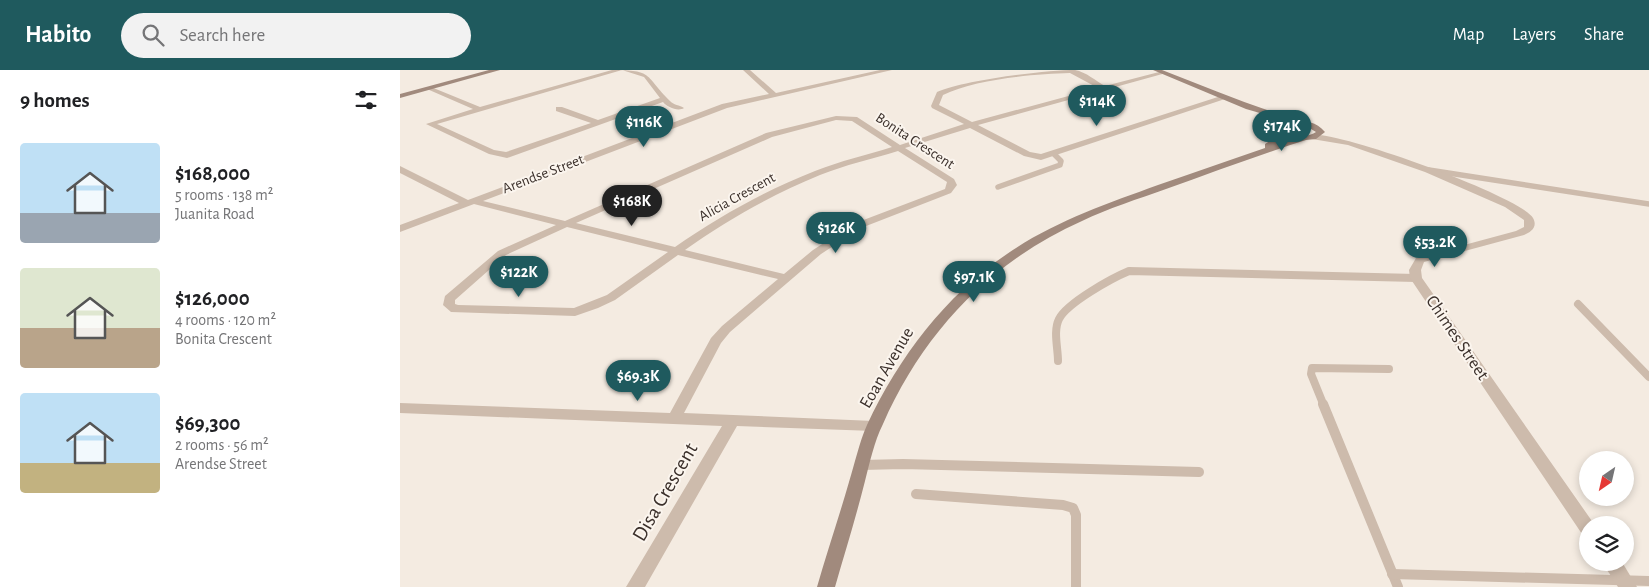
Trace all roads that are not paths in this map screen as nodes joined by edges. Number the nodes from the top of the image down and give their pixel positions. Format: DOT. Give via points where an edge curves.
graph roads {
  1 [pos="497,70"];
  2 [pos="618,70"];
  3 [pos="626,70"];
  4 [pos="746,70"];
  5 [pos="889,70"];
  6 [pos="1160,72"];
  7 [pos="429,88"];
  8 [pos="1105,89"];
  9 [pos="774,94"];
  10 [pos="400,96"];
  11 [pos="1224,98"];
  12 [pos="665,99"];
  13 [pos="1250,107"];
  14 [pos="680,108"];
  15 [pos="478,109"];
  16 [pos="559,109"];
  17 [pos="599,122"];
  18 [pos="1300,122"];
  19 [pos="971,125"];
  20 [pos="1315,126"];
  21 [pos="1282,130"];
  22 [pos="1315,137"];
  23 [pos="1305,138"];
  24 [pos="898,148"];
  25 [pos="1259,152"];
  26 [pos="1379,152"];
  27 [pos="1054,154"];
  28 [pos="400,169"];
  29 [pos="1428,170"];
  30 [pos="998,188"];
  31 [pos="469,202"];
  32 [pos="1649,204"];
  33 [pos="566,224"];
  34 [pos="400,229"];
  35 [pos="677,251"];
  36 [pos="786,278"];
  37 [pos="1416,278"];
  38 [pos="1578,304"];
  39 [pos="1058,361"];
  40 [pos="1389,369"];
  41 [pos="1649,377"];
  42 [pos="400,408"];
  43 [pos="674,418"];
  44 [pos="733,420"];
  45 [pos="874,426"];
  46 [pos="862,465"];
  47 [pos="1199,472"];
  48 [pos="916,494"];
  49 [pos="1579,516"];
  50 [pos="1617,571"];
  51 [pos="1392,574"];
  52 [pos="1649,582"];
  53 [pos="1626,584"];
  54 [pos="635,587"];
  55 [pos="826,587"];
  56 [pos="1076,587"];
  57 [pos="1398,587"];
  1 -- 7 [label="street"];
  2 -- 15 [label="street"];
  3 -- 12 [label="street" via="646,76"];
  4 -- 9 [label="street"];
  5 -- 9 [label="street, Arendse Street"];
  6 -- 8 [label="street, Alicia Crescent"];
  6 -- 11 [label="street"];
  7 -- 10 [label="street"];
  7 -- 15 [label="street"];
  8 -- 19 [label="street, Alicia Crescent"];
  8 -- 19 [label="street" via="1077,73 1065,71 990,80 941,93 936,106"];
  9 -- 31 [label="street, Arendse Street" via="709,111"];
  11 -- 13 [label="street"];
  11 -- 27 [label="street"];
  12 -- 14 [label="street" via="668,104"];
  12 -- 17 [label="street"];
  13 -- 18 [label="street"];
  13 -- 21 [label="street"];
  15 -- 17 [label="street" via="430,124 492,152 507,155"];
  16 -- 17 [label="street"];
  18 -- 20 [label="street"];
  18 -- 21 [label="street" via="1286,124"];
  19 -- 24 [label="street, Alicia Crescent"];
  19 -- 27 [label="street" via="1029,156"];
  20 -- 22 [label="street" via="1321,132"];
  20 -- 26 [label="street, Chimes Street"];
  21 -- 23 [label="street"];
  21 -- 25 [label="street, Eoan Avenue" via="1275,143"];
  22 -- 23 [label="street"];
  22 -- 26 [label="street, Chimes Street"];
  23 -- 25 [label="street, Eoan Avenue"];
  24 -- 33 [label="street, Bonita Crescent" via="854,119 836,118 770,135"];
  24 -- 35 [label="street, Alicia Crescent" via="803,179 708,230"];
  24 -- 36 [label="street, Bonita Crescent" via="950,181 951,188 857,226 817,252"];
  25 -- 45 [label="street, Eoan Avenue" via="1078,219 1031,242 999,264 935,323 891,390"];
  26 -- 29 [label="street, Chimes Street"];
  27 -- 30 [label="lane" via="1061,161 1060,165"];
  28 -- 31 [label="street"];
  29 -- 32 [label="lane"];
  29 -- 37 [label="street, Chimes Street" via="1508,204 1524,214 1530,225 1520,232 1427,256 1416,264"];
  31 -- 33 [label="street"];
  31 -- 34 [label="street, Arendse Street"];
  33 -- 35 [label="street"];
  33 -- 35 [label="street, Alicia Crescent" via="502,253 460,288 450,299 449,306 485,311 575,312 608,299"];
  35 -- 36 [label="street"];
  36 -- 43 [label="street, Bonita Crescent" via="716,341"];
  37 -- 39 [label="lane" via="1129,271 1064,312 1059,319"];
  37 -- 49 [label="street, Chimes Street"];
  38 -- 41 [label="lane"];
  40 -- 51 [label="lane" via="1318,366 1312,368 1311,374"];
  42 -- 43 [label="street"];
  43 -- 44 [label="street"];
  44 -- 45 [label="street"];
  44 -- 54 [label="street, Disa Crescent"];
  45 -- 46 [label="street, Eoan Avenue"];
  46 -- 47 [label="lane"];
  46 -- 55 [label="street, Eoan Avenue"];
  48 -- 56 [label="lane" via="1063,504 1073,508 1076,515"];
  50 -- 53 [label="street"];
  51 -- 53 [label="lane"];
  51 -- 57 [label="lane"];
  52 -- 53 [label="lane"];
}
